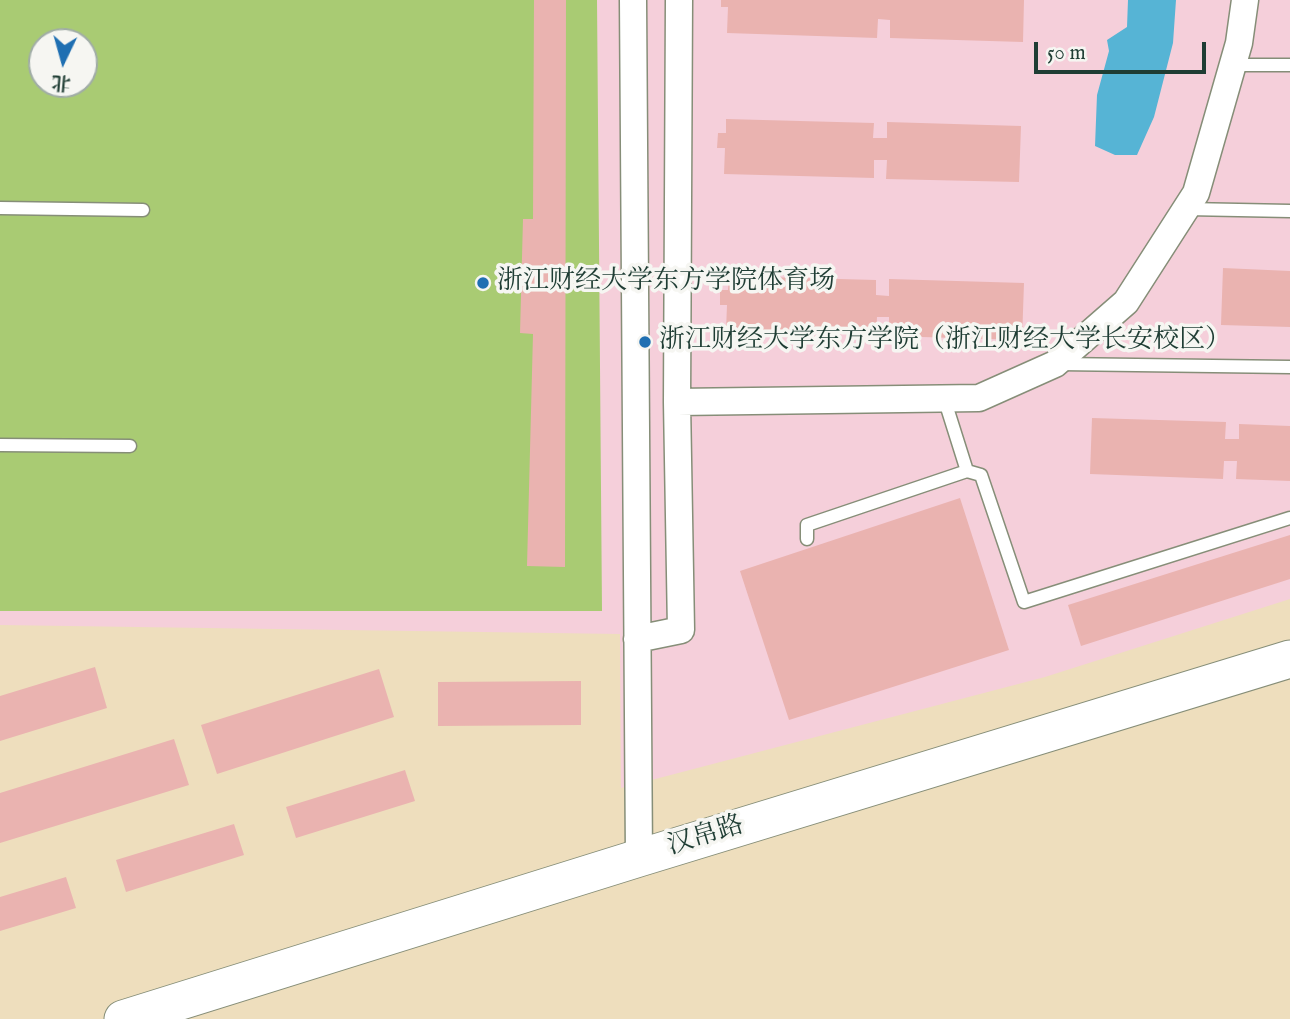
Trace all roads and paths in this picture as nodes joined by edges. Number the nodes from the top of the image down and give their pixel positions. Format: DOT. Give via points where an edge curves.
graph roads {
  1 [pos="633,0"];
  2 [pos="680,0"];
  3 [pos="1245,0"];
  4 [pos="1233,65"];
  5 [pos="1290,65"];
  6 [pos="0,208"];
  7 [pos="1186,209"];
  8 [pos="143,210"];
  9 [pos="1290,211"];
  10 [pos="1055,364"];
  11 [pos="1290,367"];
  12 [pos="944,398"];
  13 [pos="677,402"];
  14 [pos="0,445"];
  15 [pos="130,446"];
  16 [pos="967,471"];
  17 [pos="1290,518"];
  18 [pos="807,539"];
  19 [pos="637,639"];
  20 [pos="1290,659"];
  21 [pos="639,858"];
  22 [pos="123,1019"];
  1 -- 19 [label="street"];
  2 -- 13 [label="street"];
  3 -- 4 [label="street"];
  4 -- 5 [label="lane"];
  4 -- 7 [label="street" via="1196,194"];
  6 -- 8 [label="lane"];
  7 -- 9 [label="lane"];
  7 -- 10 [label="street" via="1126,302"];
  10 -- 11 [label="lane"];
  10 -- 12 [label="street" via="979,398"];
  12 -- 13 [label="street"];
  12 -- 16 [label="lane"];
  13 -- 19 [label="street" via="681,630"];
  14 -- 15 [label="lane"];
  16 -- 17 [label="lane" via="981,475 1024,602"];
  16 -- 18 [label="lane" via="807,525"];
  19 -- 21 [label="street"];
  20 -- 21 [label="street, 汉帛路"];
  21 -- 22 [label="street, 汉帛路"];
}
